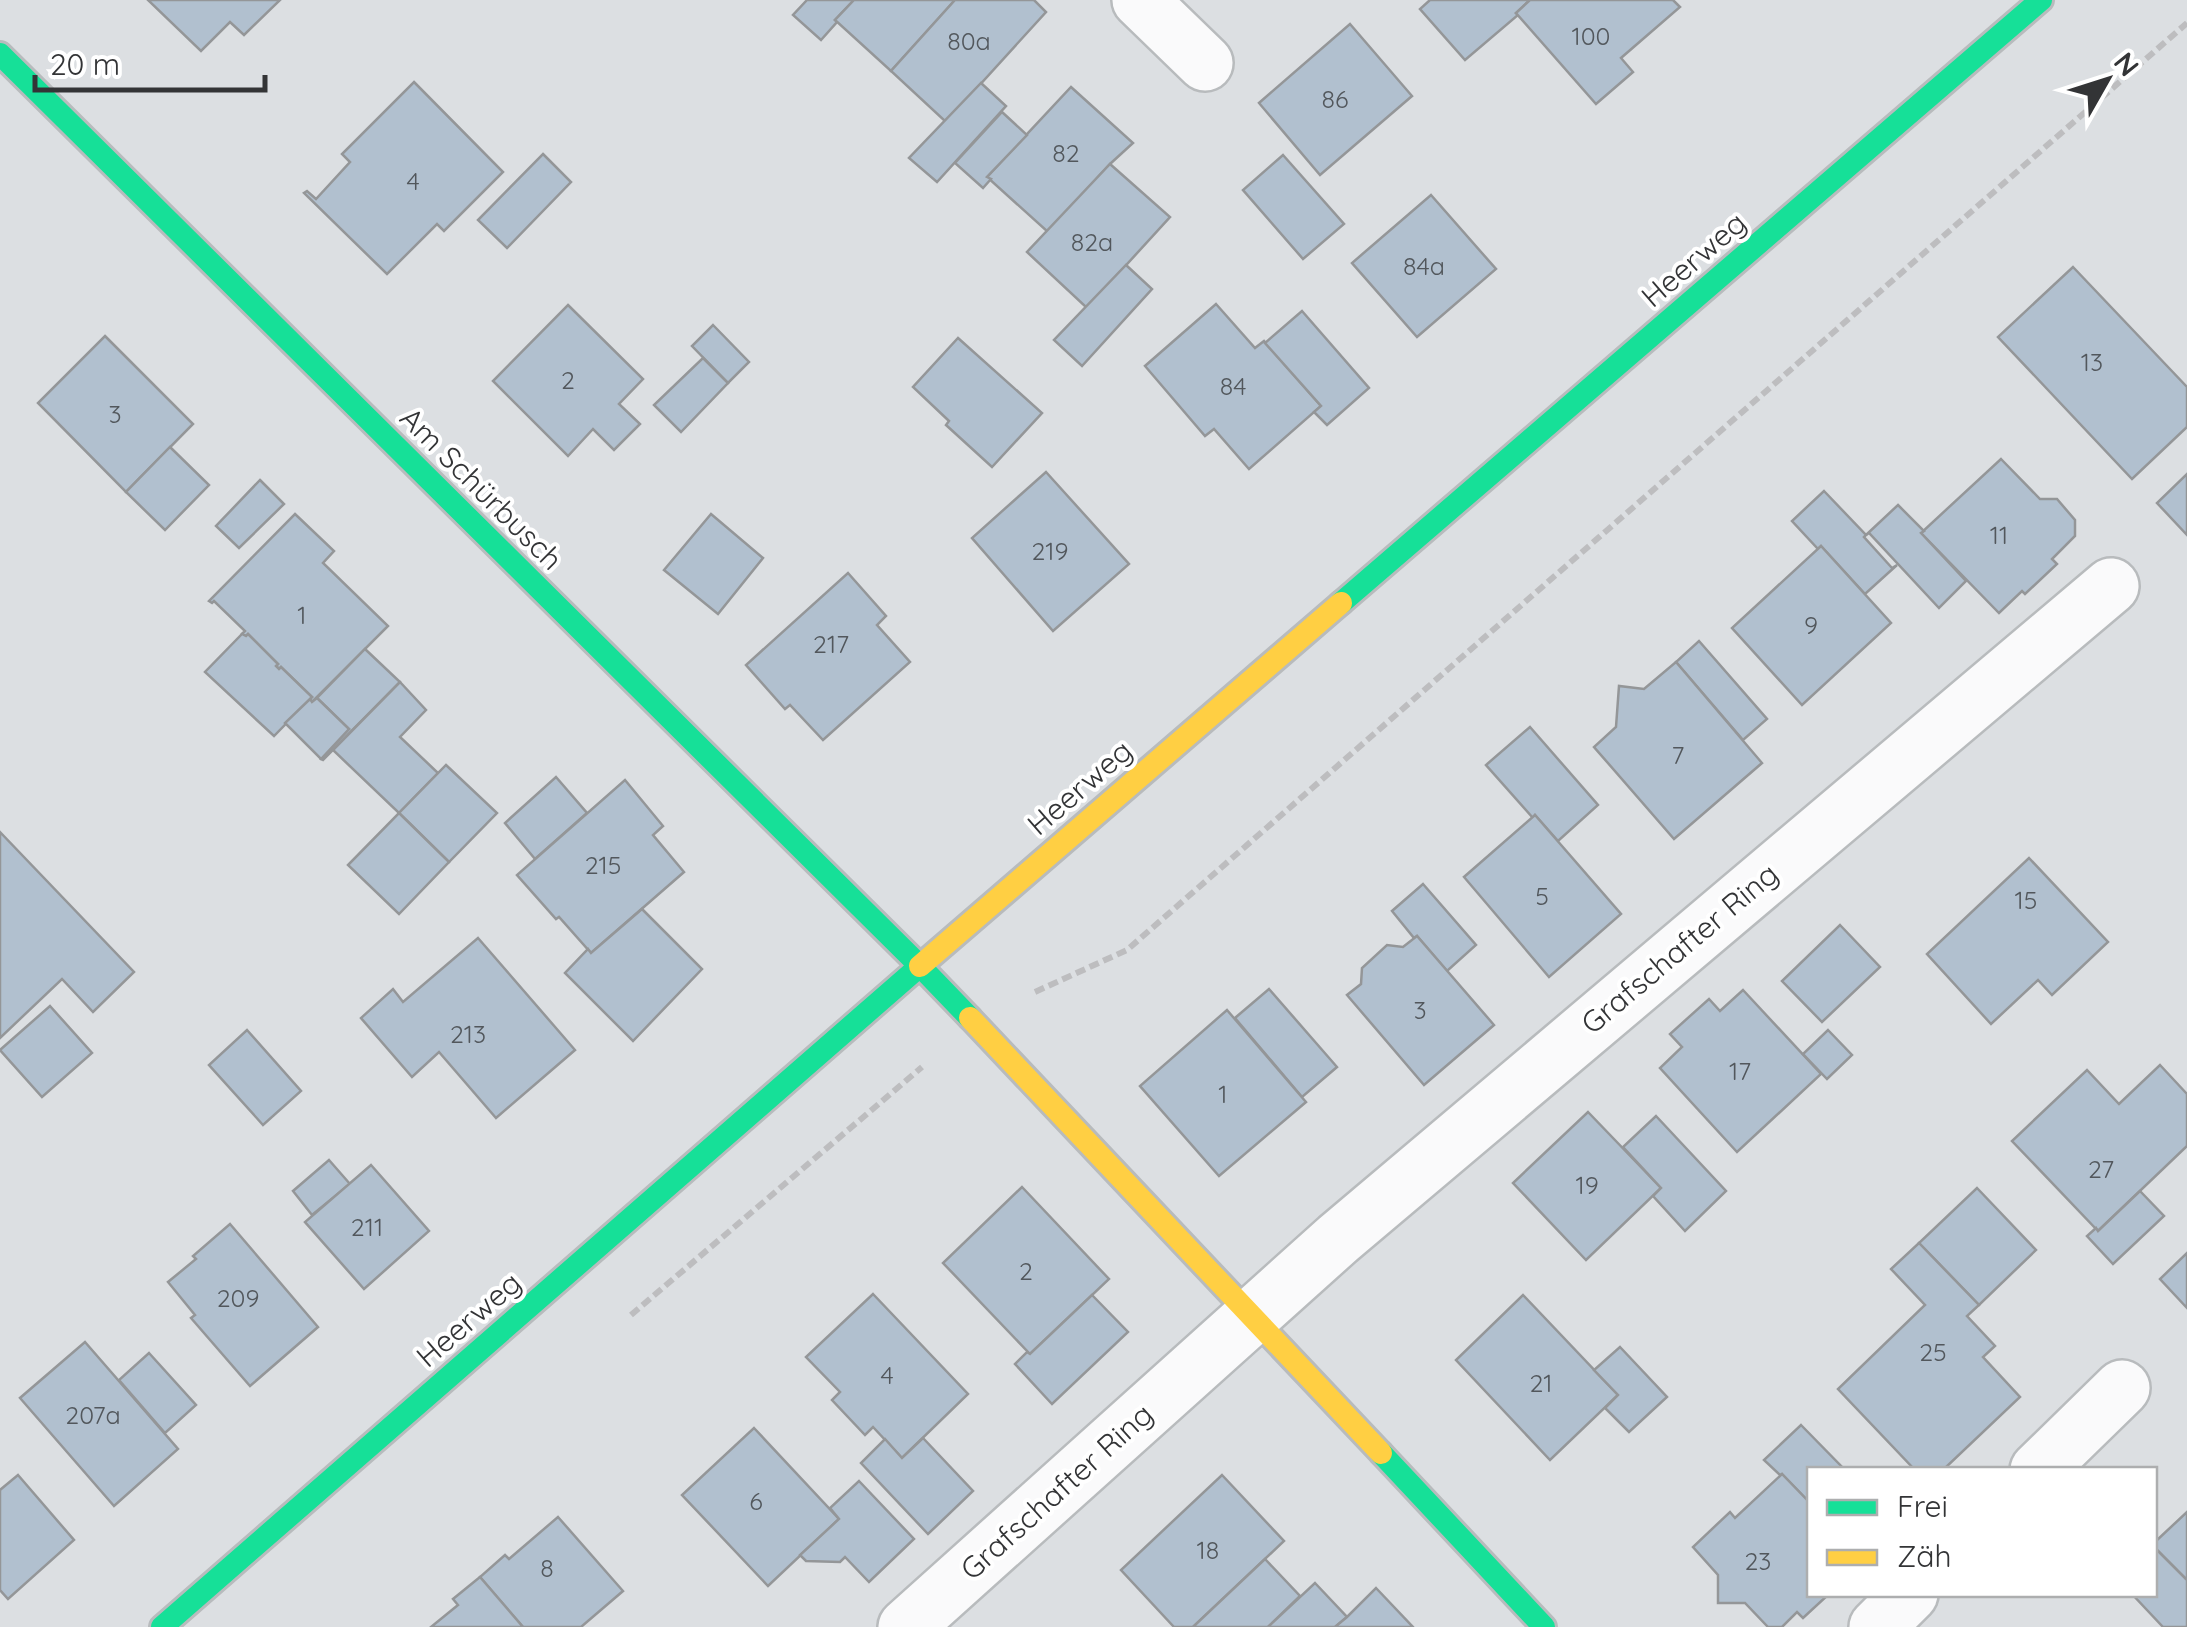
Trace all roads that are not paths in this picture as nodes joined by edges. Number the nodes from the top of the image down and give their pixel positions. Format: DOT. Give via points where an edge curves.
graph roads {
  1 [pos="1140,0"];
  2 [pos="2041,0"];
  3 [pos="0,54"];
  4 [pos="1206,63"];
  5 [pos="2111,586"];
  6 [pos="920,966"];
  7 [pos="1254,1316"];
  8 [pos="2122,1388"];
  9 [pos="2041,1467"];
  10 [pos="1907,1597"];
  11 [pos="162,1627"];
  12 [pos="906,1627"];
  13 [pos="1544,1627"];
  14 [pos="1877,1627"];
  1 -- 4 [label="street"];
  2 -- 6 [label="street, Heerweg"];
  3 -- 6 [label="street, Am Schürbusch"];
  5 -- 7 [label="street, Grafschafter Ring"];
  6 -- 7 [label="street"];
  6 -- 11 [label="street, Heerweg"];
  7 -- 12 [label="street, Grafschafter Ring"];
  7 -- 13 [label="street"];
  8 -- 9 [label="street"];
  10 -- 14 [label="street"];
}
